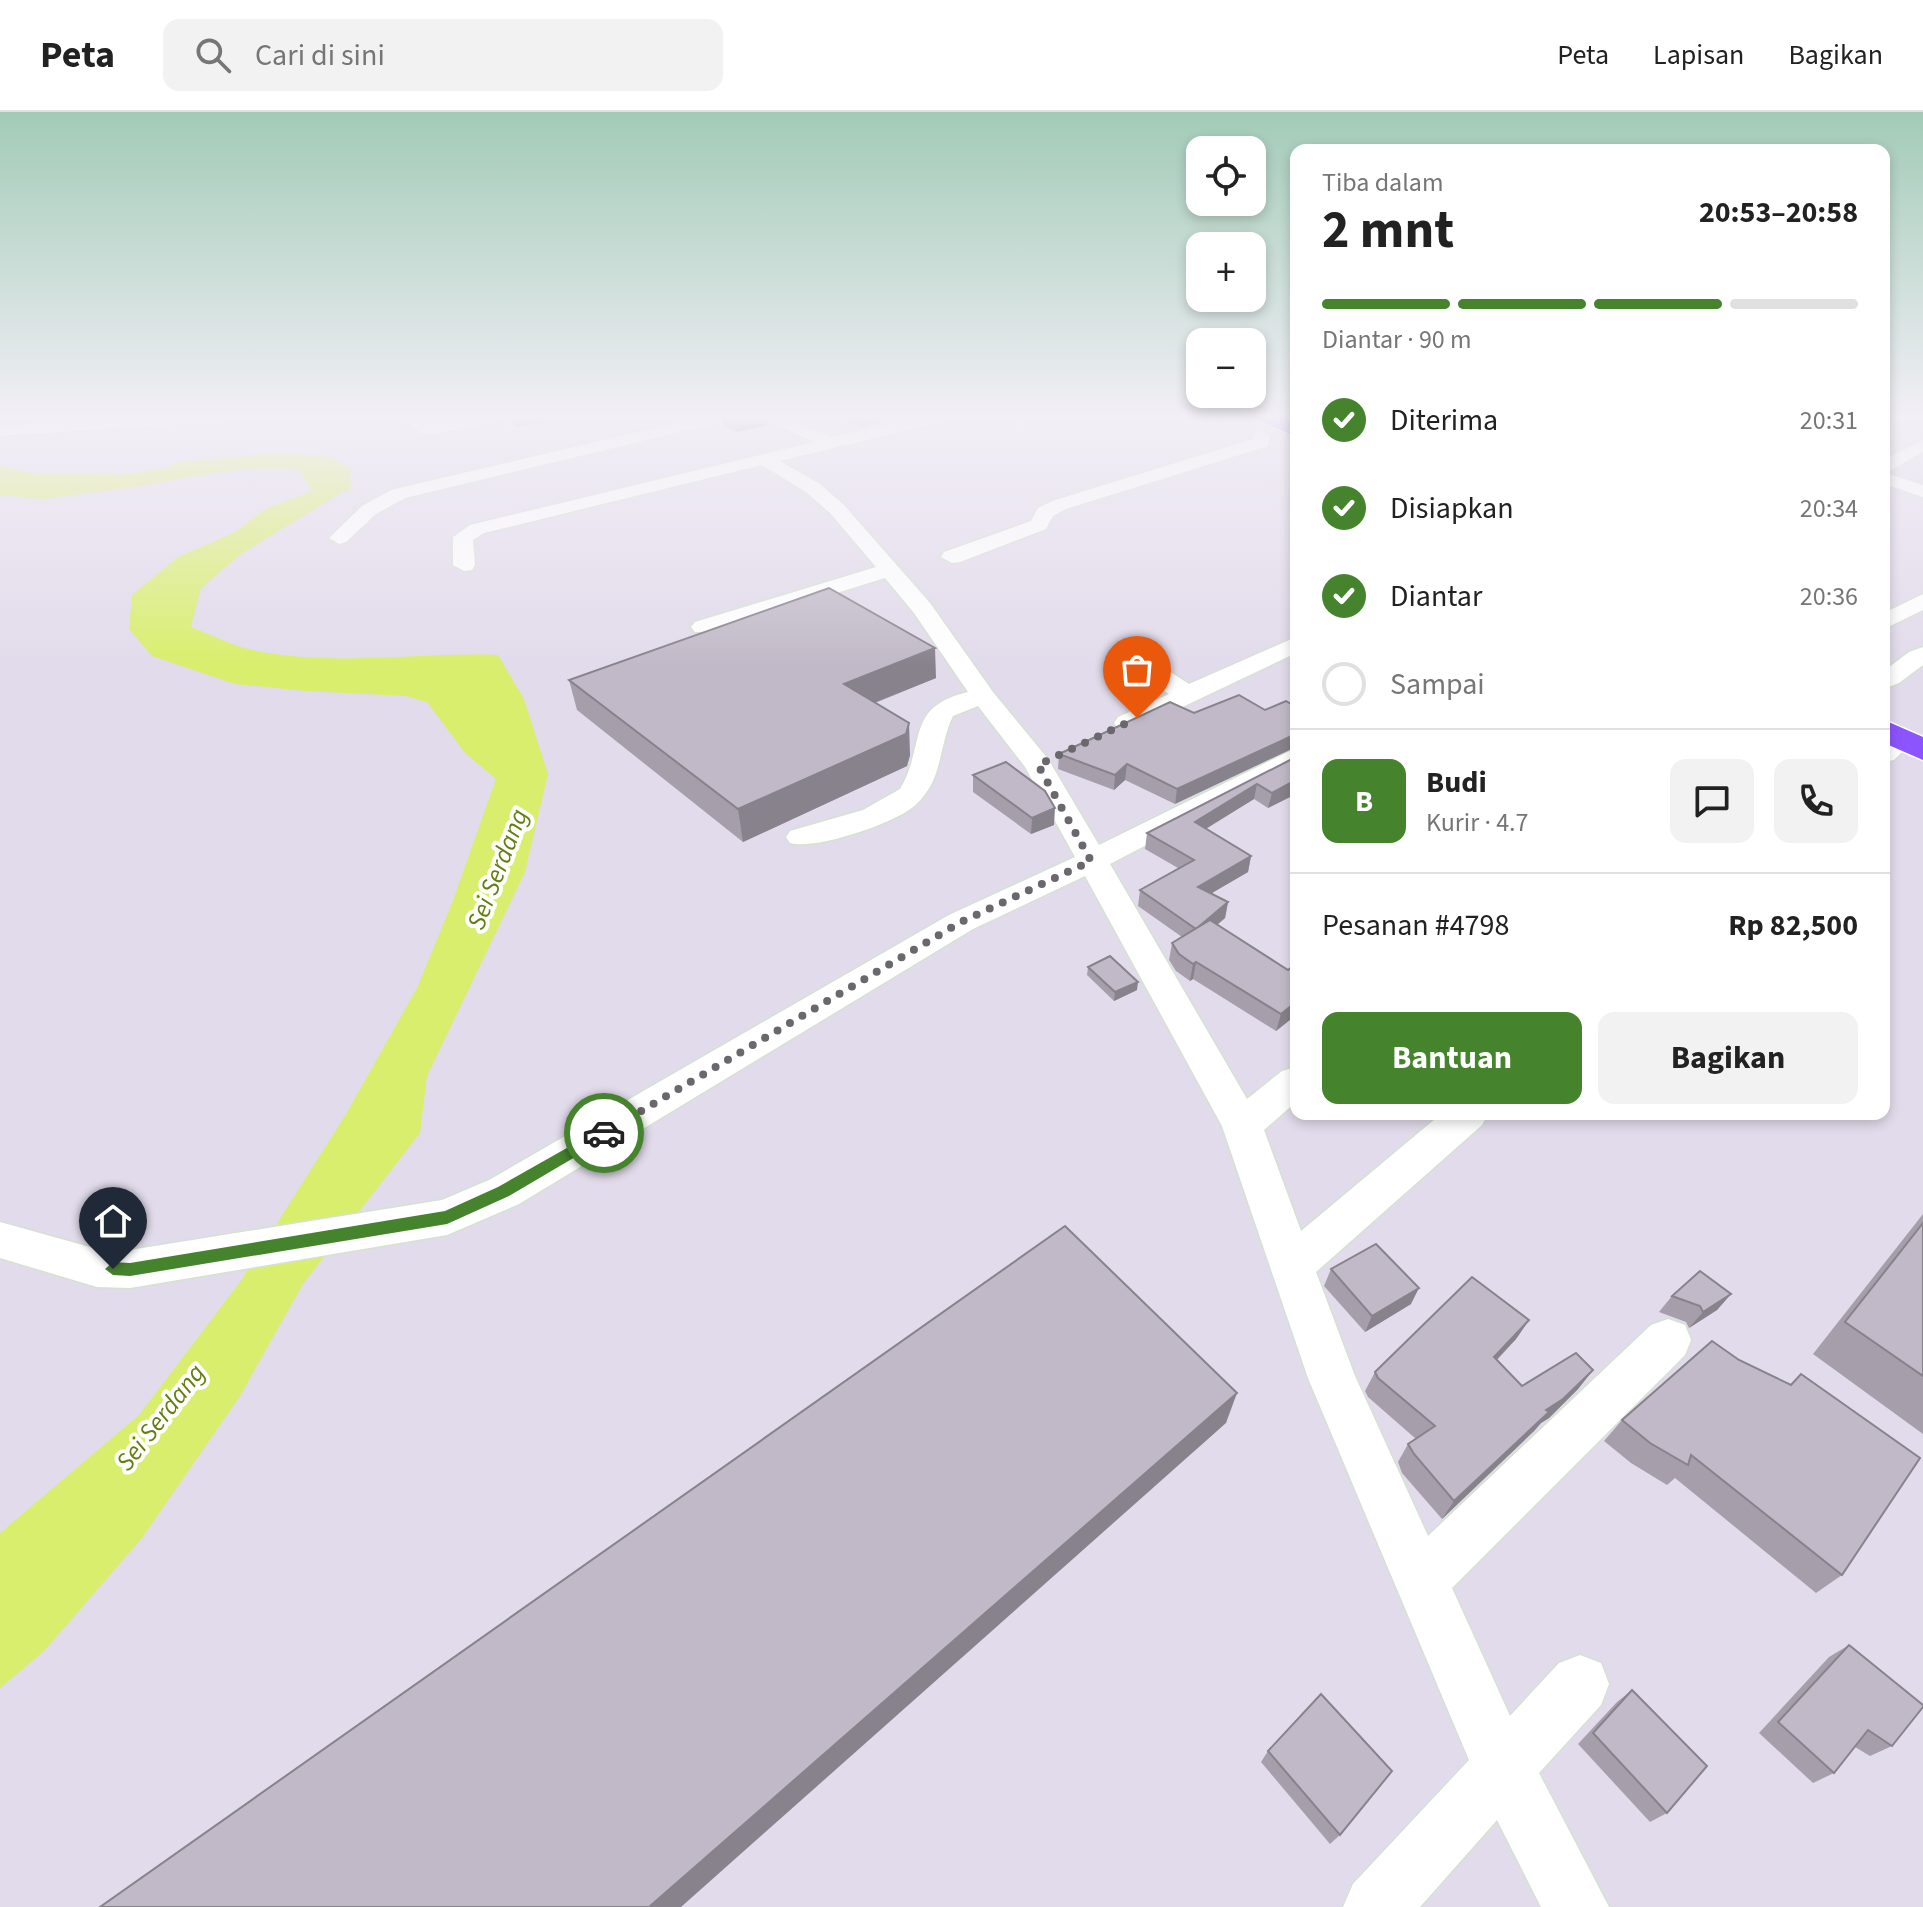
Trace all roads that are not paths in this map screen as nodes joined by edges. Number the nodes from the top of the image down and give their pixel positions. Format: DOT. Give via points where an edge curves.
graph roads {
  1 [pos="390,498"];
  2 [pos="610,498"];
  3 [pos="826,498"];
  4 [pos="1078,498"];
  5 [pos="339,538"];
  6 [pos="952,557"];
  7 [pos="464,565"];
  8 [pos="890,570"];
  9 [pos="1895,594"];
  10 [pos="1921,604"];
  11 [pos="1890,619"];
  12 [pos="703,627"];
  13 [pos="1290,647"];
  14 [pos="1923,654"];
  15 [pos="1132,658"];
  16 [pos="1890,678"];
  17 [pos="1187,694"];
  18 [pos="984,697"];
  19 [pos="1890,711"];
  20 [pos="1106,733"];
  21 [pos="1903,738"];
  22 [pos="1290,759"];
  23 [pos="801,837"];
  24 [pos="1091,861"];
  25 [pos="1290,1086"];
  26 [pos="1461,1120"];
  27 [pos="1242,1125"];
  28 [pos="0,1240"];
  29 [pos="1293,1265"];
  30 [pos="1668,1340"];
  31 [pos="1421,1581"];
  32 [pos="1580,1684"];
  33 [pos="1502,1766"];
  34 [pos="1376,1907"];
  35 [pos="1576,1907"];
  1 -- 5 [label="street"];
  2 -- 7 [label="street" via="477,529 463,537"];
  3 -- 8 [label="street"];
  4 -- 6 [label="street" via="1043,513 1039,525"];
  8 -- 12 [label="street"];
  8 -- 18 [label="street"];
  9 -- 10 [label="street"];
  10 -- 11 [label="street"];
  13 -- 17 [label="street"];
  14 -- 16 [label="street"];
  15 -- 17 [label="street"];
  17 -- 20 [label="street"];
  18 -- 23 [label="street" via="947,707 936,718 927,764 908,796 874,816"];
  18 -- 24 [label="street" via="1052,759"];
  19 -- 21 [label="highway"];
  22 -- 24 [label="street"];
  24 -- 27 [label="street"];
  24 -- 28 [label="street" via="961,922 504,1192 447,1217 130,1269 97,1268"];
  25 -- 27 [label="street"];
  26 -- 29 [label="street"];
  27 -- 29 [label="street"];
  29 -- 31 [label="street" via="1332,1378"];
  30 -- 31 [label="street"];
  31 -- 33 [label="street"];
  32 -- 33 [label="street"];
  33 -- 34 [label="street"];
  33 -- 35 [label="street"];
}
